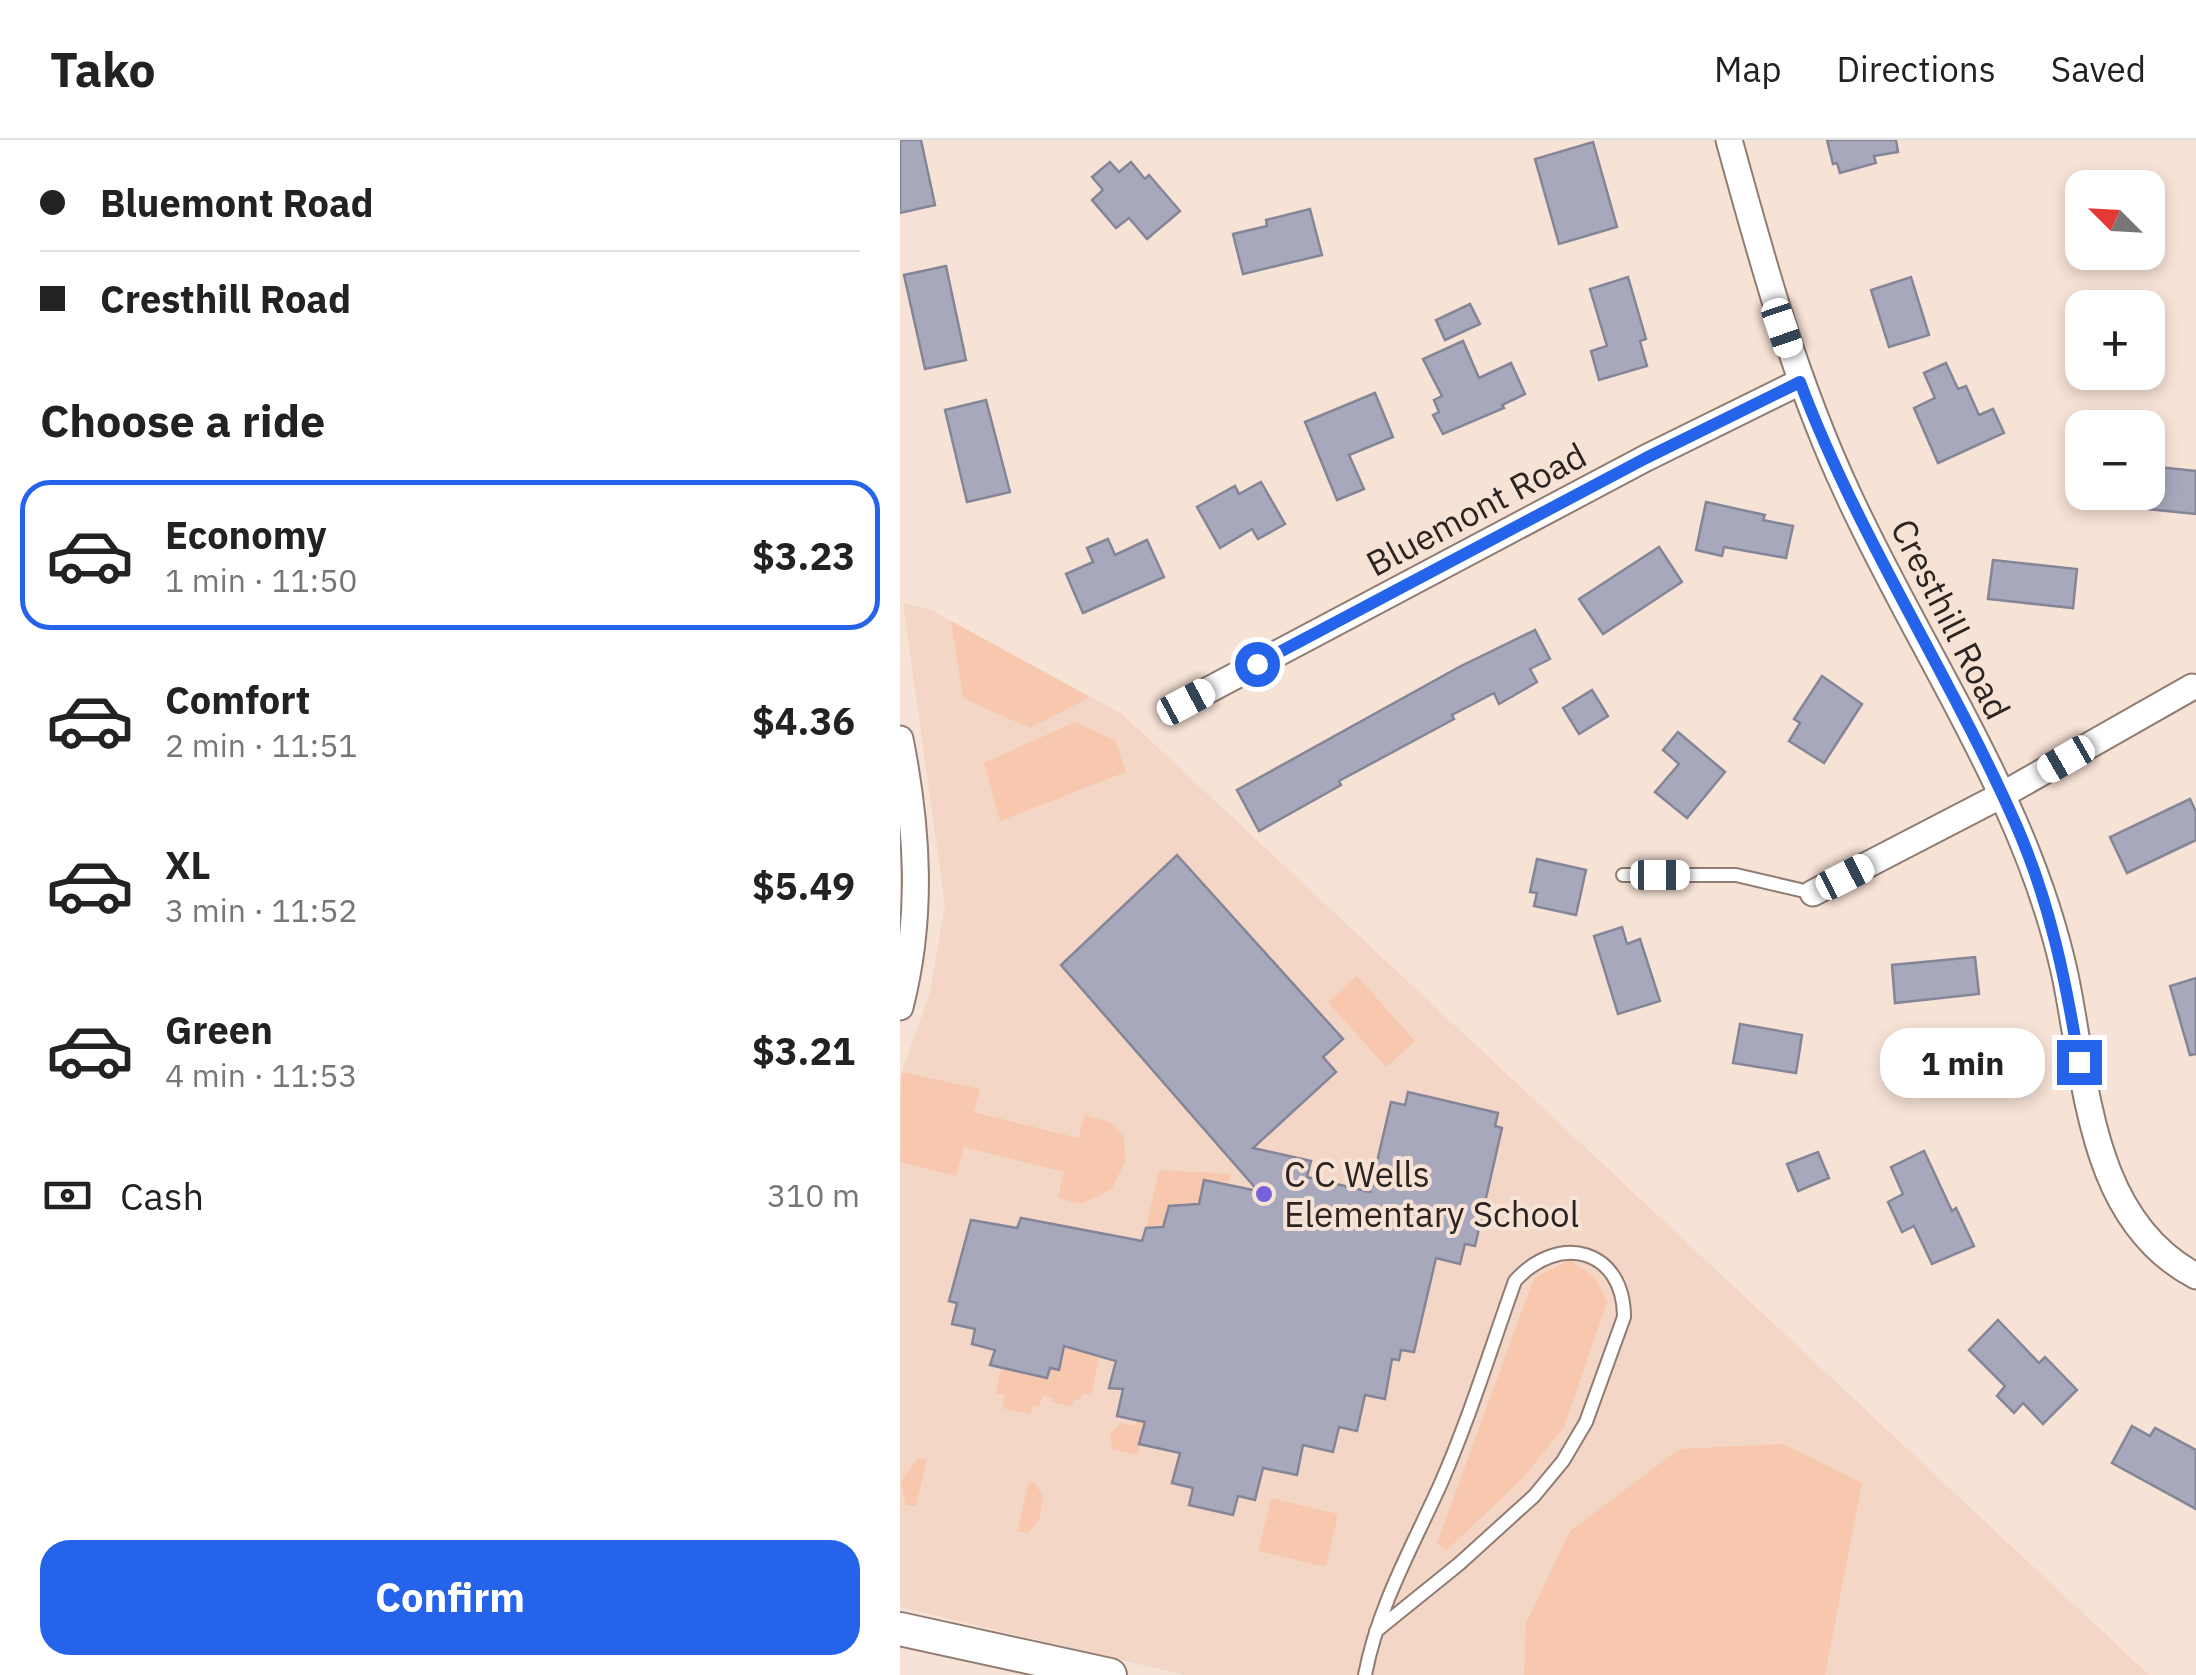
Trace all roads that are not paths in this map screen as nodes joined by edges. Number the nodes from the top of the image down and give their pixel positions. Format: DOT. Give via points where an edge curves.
graph roads {
  1 [pos="1729,140"];
  2 [pos="1800,382"];
  3 [pos="2192,687"];
  4 [pos="1186,702"];
  5 [pos="900,739"];
  6 [pos="2002,795"];
  7 [pos="1622,875"];
  8 [pos="1813,894"];
  9 [pos="900,1008"];
  10 [pos="2196,1276"];
  11 [pos="900,1629"];
  12 [pos="1376,1631"];
  13 [pos="1110,1675"];
  14 [pos="1365,1675"];
  1 -- 2 [label="street, Cresthill Road"];
  2 -- 4 [label="street, Bluemont Road"];
  2 -- 6 [label="street, Cresthill Road" via="1848,495"];
  3 -- 6 [label="street"];
  5 -- 9 [label="street" via="918,873"];
  6 -- 8 [label="street"];
  6 -- 10 [label="street, Cresthill Road" via="2045,902 2094,1126 2115,1189 2159,1249"];
  7 -- 8 [label="lane" via="1736,875"];
  11 -- 13 [label="street"];
  12 -- 12 [label="lane" via="1442,1480 1515,1281 1546,1255 1567,1252 1603,1264 1616,1280 1624,1317 1586,1422 1563,1461 1534,1496"];
  12 -- 14 [label="lane"];
}
